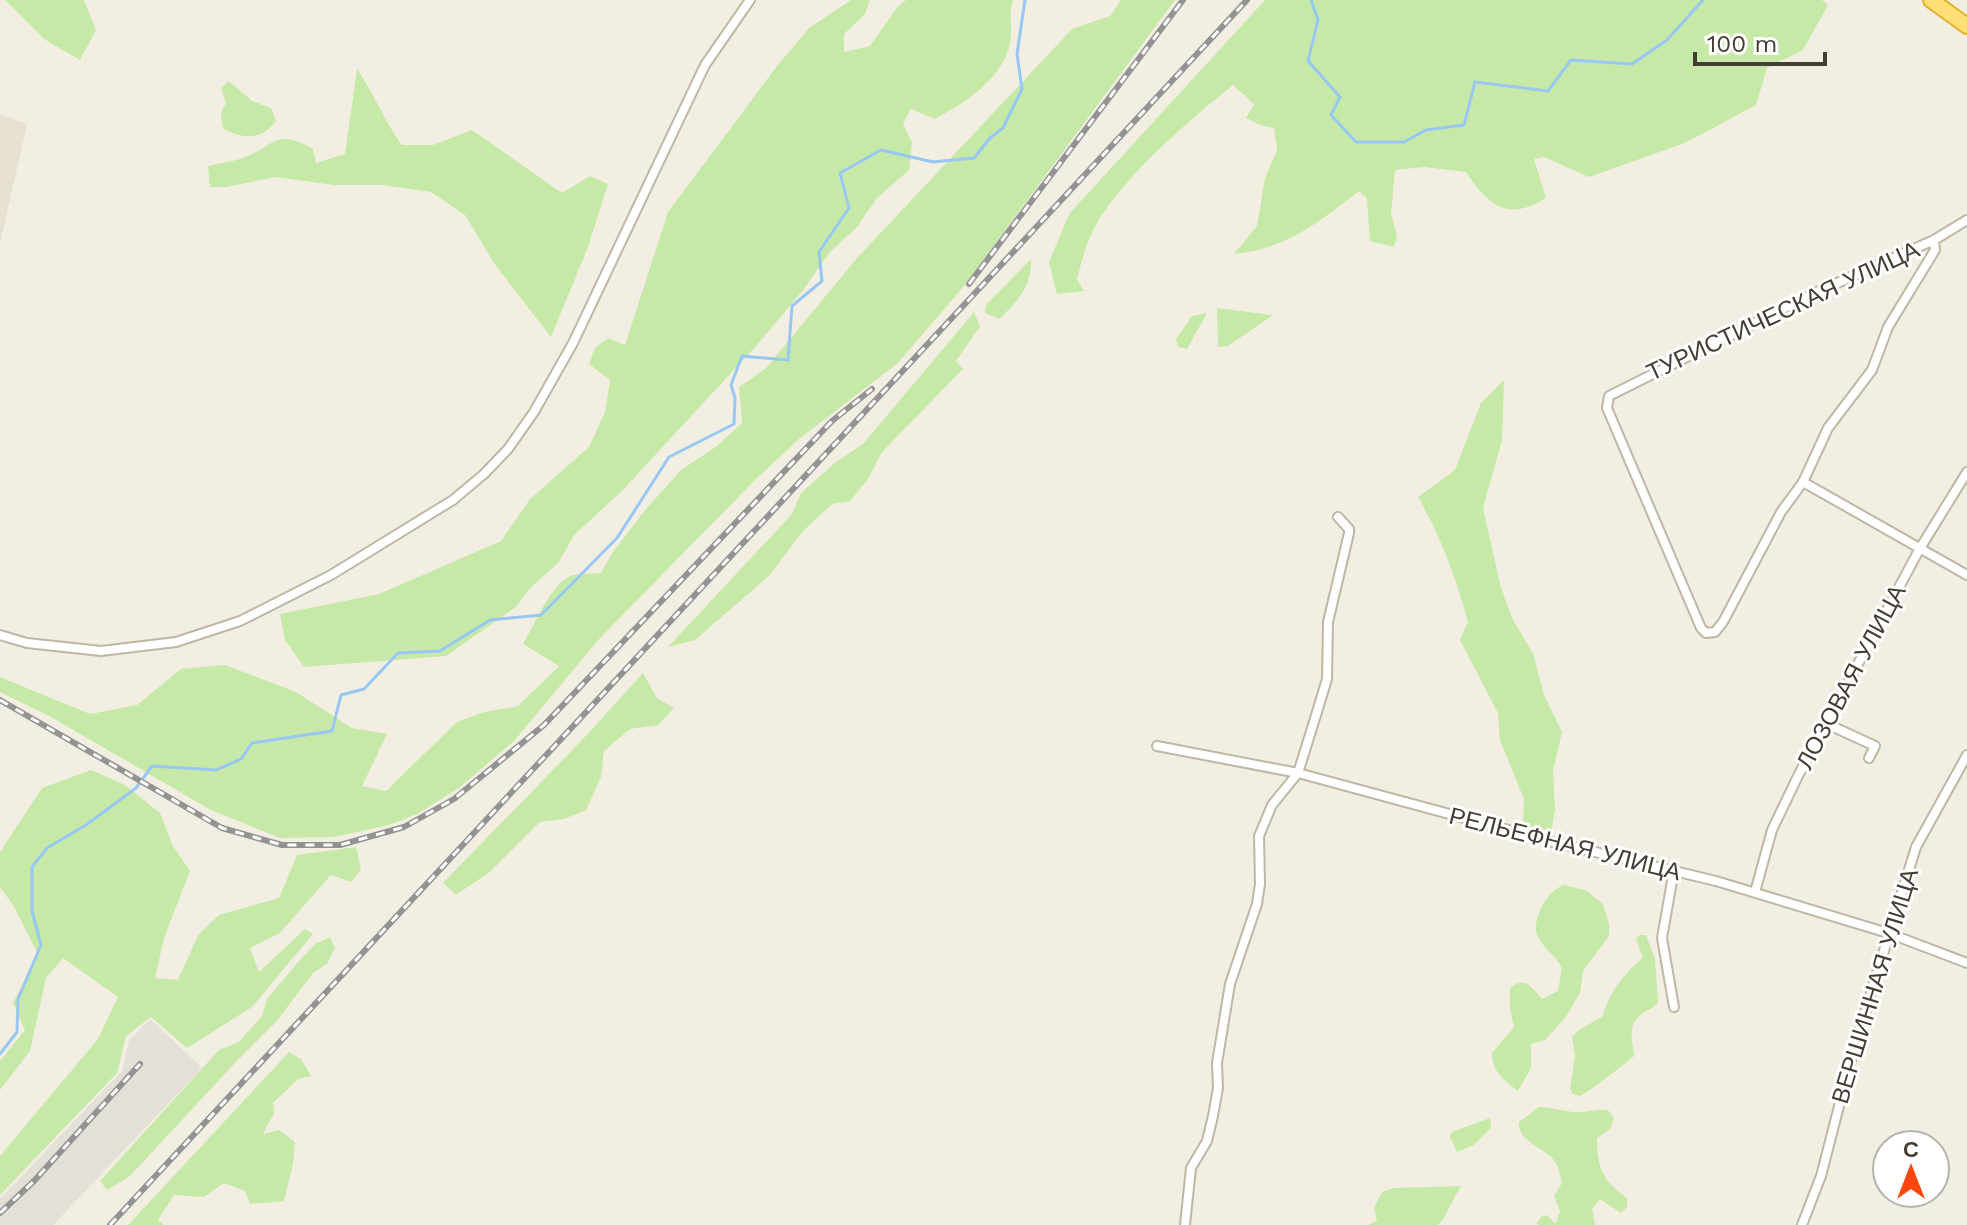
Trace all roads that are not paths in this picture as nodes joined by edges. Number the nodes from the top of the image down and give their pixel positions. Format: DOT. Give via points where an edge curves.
graph roads {
  1 [pos="750,0"];
  2 [pos="1931,0"];
  3 [pos="1967,26"];
  4 [pos="1967,220"];
  5 [pos="1934,240"];
  6 [pos="1967,472"];
  7 [pos="1803,482"];
  8 [pos="1338,517"];
  9 [pos="1919,550"];
  10 [pos="1967,575"];
  11 [pos="0,635"];
  12 [pos="1827,724"];
  13 [pos="1157,746"];
  14 [pos="1967,755"];
  15 [pos="1869,758"];
  16 [pos="1298,773"];
  17 [pos="1674,870"];
  18 [pos="1755,892"];
  19 [pos="1888,933"];
  20 [pos="1967,963"];
  21 [pos="1674,1007"];
  22 [pos="1185,1225"];
  23 [pos="1802,1225"];
  1 -- 11 [label="street" via="705,65 573,343 508,449 484,474 453,500 331,575 240,621 176,642 101,651"];
  2 -- 3 [label="highway"];
  4 -- 5 [label="street, ТУРИСТИЧЕСКАЯ УЛИЦА"];
  5 -- 7 [label="street" via="1935,250 1888,327 1872,370 1828,428"];
  5 -- 7 [label="street, ТУРИСТИЧЕСКАЯ УЛИЦА" via="1609,396 1607,408 1706,633 1715,632 1723,622 1781,512"];
  6 -- 9 [label="street, ЛОЗОВАЯ УЛИЦА"];
  7 -- 9 [label="street"];
  8 -- 16 [label="street" via="1349,533 1328,622 1327,679"];
  9 -- 10 [label="street"];
  9 -- 12 [label="street, ЛОЗОВАЯ УЛИЦА"];
  12 -- 15 [label="street" via="1875,746"];
  12 -- 18 [label="street, ЛОЗОВАЯ УЛИЦА" via="1776,820"];
  13 -- 16 [label="street, РЕЛЬЕФНАЯ УЛИЦА"];
  14 -- 19 [label="street, ВЕРШИННАЯ УЛИЦА" via="1916,847"];
  16 -- 17 [label="street, РЕЛЬЕФНАЯ УЛИЦА"];
  16 -- 22 [label="street" via="1272,805 1259,836 1257,904 1230,984 1213,1116 1207,1141 1191,1168"];
  17 -- 18 [label="street, РЕЛЬЕФНАЯ УЛИЦА"];
  17 -- 21 [label="street" via="1662,938"];
  18 -- 19 [label="street, РЕЛЬЕФНАЯ УЛИЦА"];
  19 -- 20 [label="street, РЕЛЬЕФНАЯ УЛИЦА"];
  19 -- 23 [label="street, ВЕРШИННАЯ УЛИЦА" via="1821,1176"];
}
